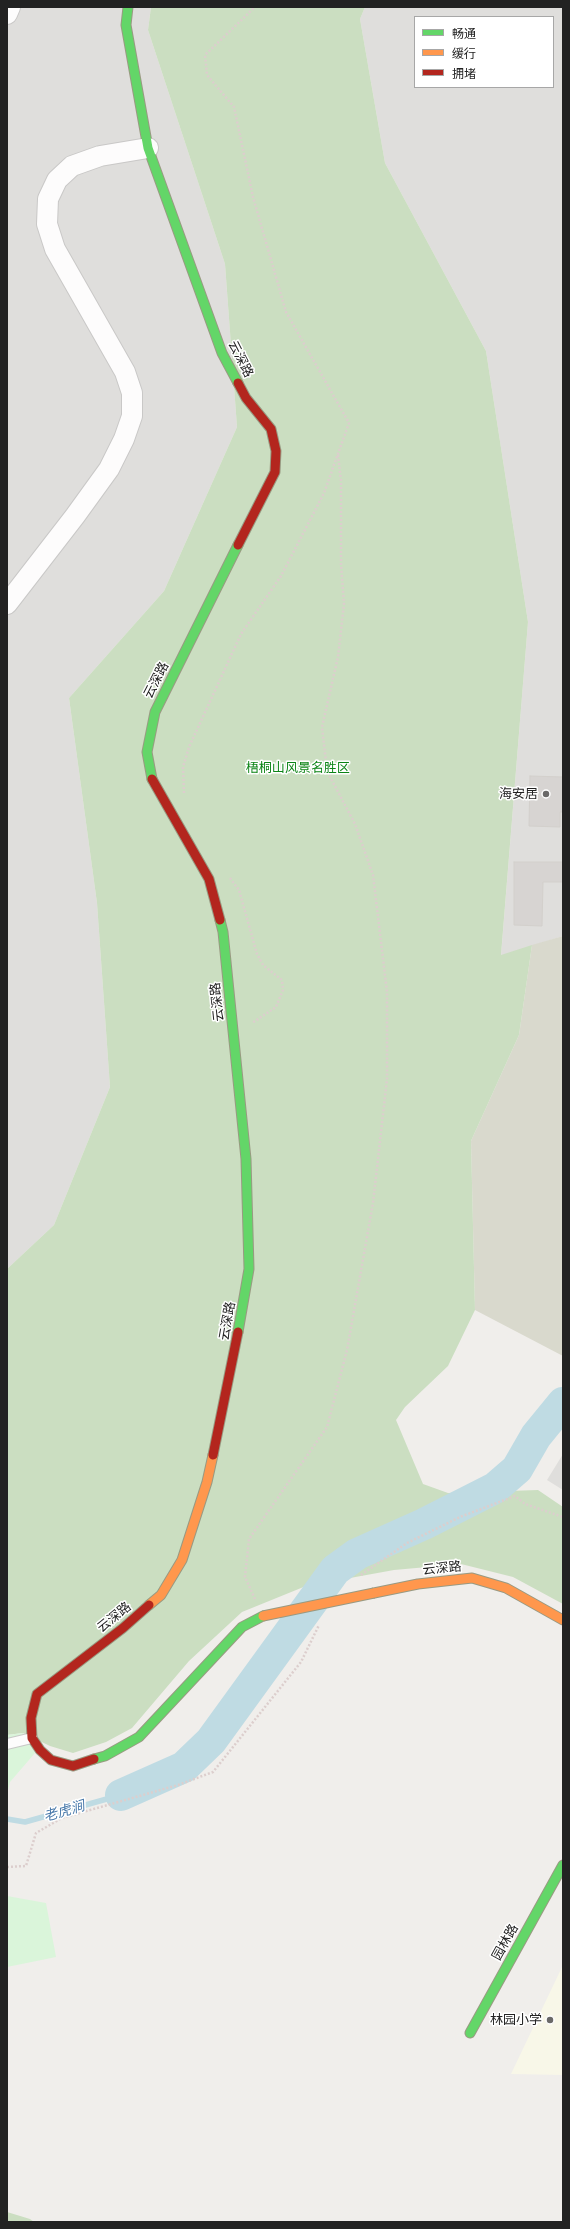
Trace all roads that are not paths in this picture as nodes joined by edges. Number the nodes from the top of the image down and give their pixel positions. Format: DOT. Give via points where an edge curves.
graph roads {
  1 [pos="10,7"];
  2 [pos="128,7"];
  3 [pos="7,14"];
  4 [pos="148,148"];
  5 [pos="7,604"];
  6 [pos="563,1620"];
  7 [pos="32,1738"];
  8 [pos="7,1744"];
  9 [pos="563,1865"];
  10 [pos="470,2033"];
  1 -- 3 [label="street"];
  2 -- 4 [label="street, 云深路" via="126,25"];
  4 -- 5 [label="street" via="100,156 72,166 57,180 48,199 47,224 55,249 125,372 132,393 132,416 109,469"];
  4 -- 7 [label="street, 云深路" via="222,353 246,398 271,429 276,451 275,472 155,712 147,752 152,779 209,878 223,932 246,1159 249,1269 229,1384 207,1482 182,1560 161,1595 123,1628 37,1694 31,1718"];
  6 -- 7 [label="street, 云深路, bridge" via="506,1588 472,1578 418,1584 263,1616 242,1627 139,1737 105,1756 73,1766 51,1760"];
  7 -- 8 [label="lane"];
  9 -- 10 [label="street, 园林路"];
}
